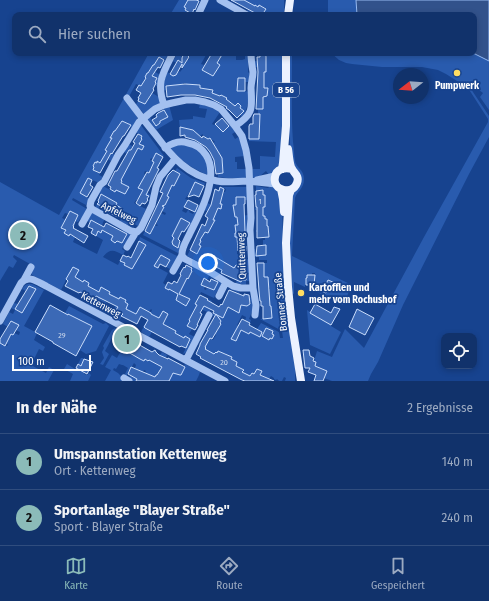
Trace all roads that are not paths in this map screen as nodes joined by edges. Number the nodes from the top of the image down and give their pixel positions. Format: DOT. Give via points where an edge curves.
graph roads {
  1 [pos="205,0"];
  2 [pos="220,0"];
  3 [pos="285,0"];
  4 [pos="290,0"];
  5 [pos="199,12"];
  6 [pos="242,12"];
  7 [pos="287,12"];
  8 [pos="288,12"];
  9 [pos="172,56"];
  10 [pos="251,56"];
  11 [pos="286,56"];
  12 [pos="127,98"];
  13 [pos="164,105"];
  14 [pos="143,119"];
  15 [pos="236,126"];
  16 [pos="286,126"];
  17 [pos="165,148"];
  18 [pos="175,159"];
  19 [pos="282,169"];
  20 [pos="292,169"];
  21 [pos="210,179"];
  22 [pos="249,181"];
  23 [pos="277,183"];
  24 [pos="291,190"];
  25 [pos="91,208"];
  26 [pos="82,224"];
  27 [pos="136,232"];
  28 [pos="286,243"];
  29 [pos="127,247"];
  30 [pos="182,255"];
  31 [pos="31,267"];
  32 [pos="173,272"];
  33 [pos="27,279"];
  34 [pos="226,282"];
  35 [pos="253,288"];
  36 [pos="219,296"];
  37 [pos="209,315"];
  38 [pos="255,315"];
  39 [pos="0,321"];
  40 [pos="297,359"];
  41 [pos="186,360"];
  42 [pos="225,381"];
  43 [pos="296,381"];
  44 [pos="301,381"];
  1 -- 5 [label="street"];
  2 -- 6 [label="street"];
  3 -- 7 [label="main road"];
  4 -- 8 [label="main road"];
  9 -- 13 [label="street" via="160,82"];
  10 -- 15 [label="street" via="252,104 247,117"];
  11 -- 16 [label="main road, B 56"];
  12 -- 14 [label="street"];
  13 -- 14 [label="street, Apfelweg"];
  13 -- 15 [label="street, Quittenweg" via="190,100 205,102 220,109"];
  14 -- 17 [label="street"];
  14 -- 25 [label="street, Apfelweg" via="118,154 91,201"];
  15 -- 22 [label="street, Quittenweg" via="245,146"];
  16 -- 19 [label="main road, B 56"];
  16 -- 20 [label="main road, B 56"];
  17 -- 18 [label="street"];
  17 -- 21 [label="street" via="183,142 200,149 209,162"];
  18 -- 21 [label="street" via="193,172"];
  18 -- 27 [label="street, Apfelweg" via="160,177 152,205 141,228"];
  19 -- 20 [label="main road"];
  19 -- 23 [label="main road" via="276,173"];
  20 -- 24 [label="main road, B 56" via="298,179"];
  21 -- 22 [label="street" via="226,182"];
  21 -- 30 [label="street" via="206,198"];
  22 -- 23 [label="street"];
  22 -- 35 [label="street, Quittenweg"];
  23 -- 24 [label="main road" via="288,191"];
  23 -- 28 [label="main road, Bonner Straße / B 56" via="283,200"];
  24 -- 28 [label="main road, Bonner Straße / B 56"];
  25 -- 26 [label="street"];
  25 -- 27 [label="street, Apfelweg"];
  27 -- 29 [label="street"];
  28 -- 40 [label="main road, Bonner Straße / B 56" via="289,299"];
  30 -- 32 [label="street"];
  30 -- 34 [label="street, Quittenweg"];
  31 -- 33 [label="street"];
  33 -- 39 [label="street"];
  33 -- 41 [label="street, Kettenweg"];
  34 -- 35 [label="street, Quittenweg" via="246,289"];
  34 -- 36 [label="street"];
  35 -- 38 [label="street"];
  37 -- 41 [label="street"];
  40 -- 43 [label="main road, Bonner Straße / B 56"];
  40 -- 44 [label="main road, Bonner Straße / B 56"];
  41 -- 42 [label="street, Kettenweg"];
}
